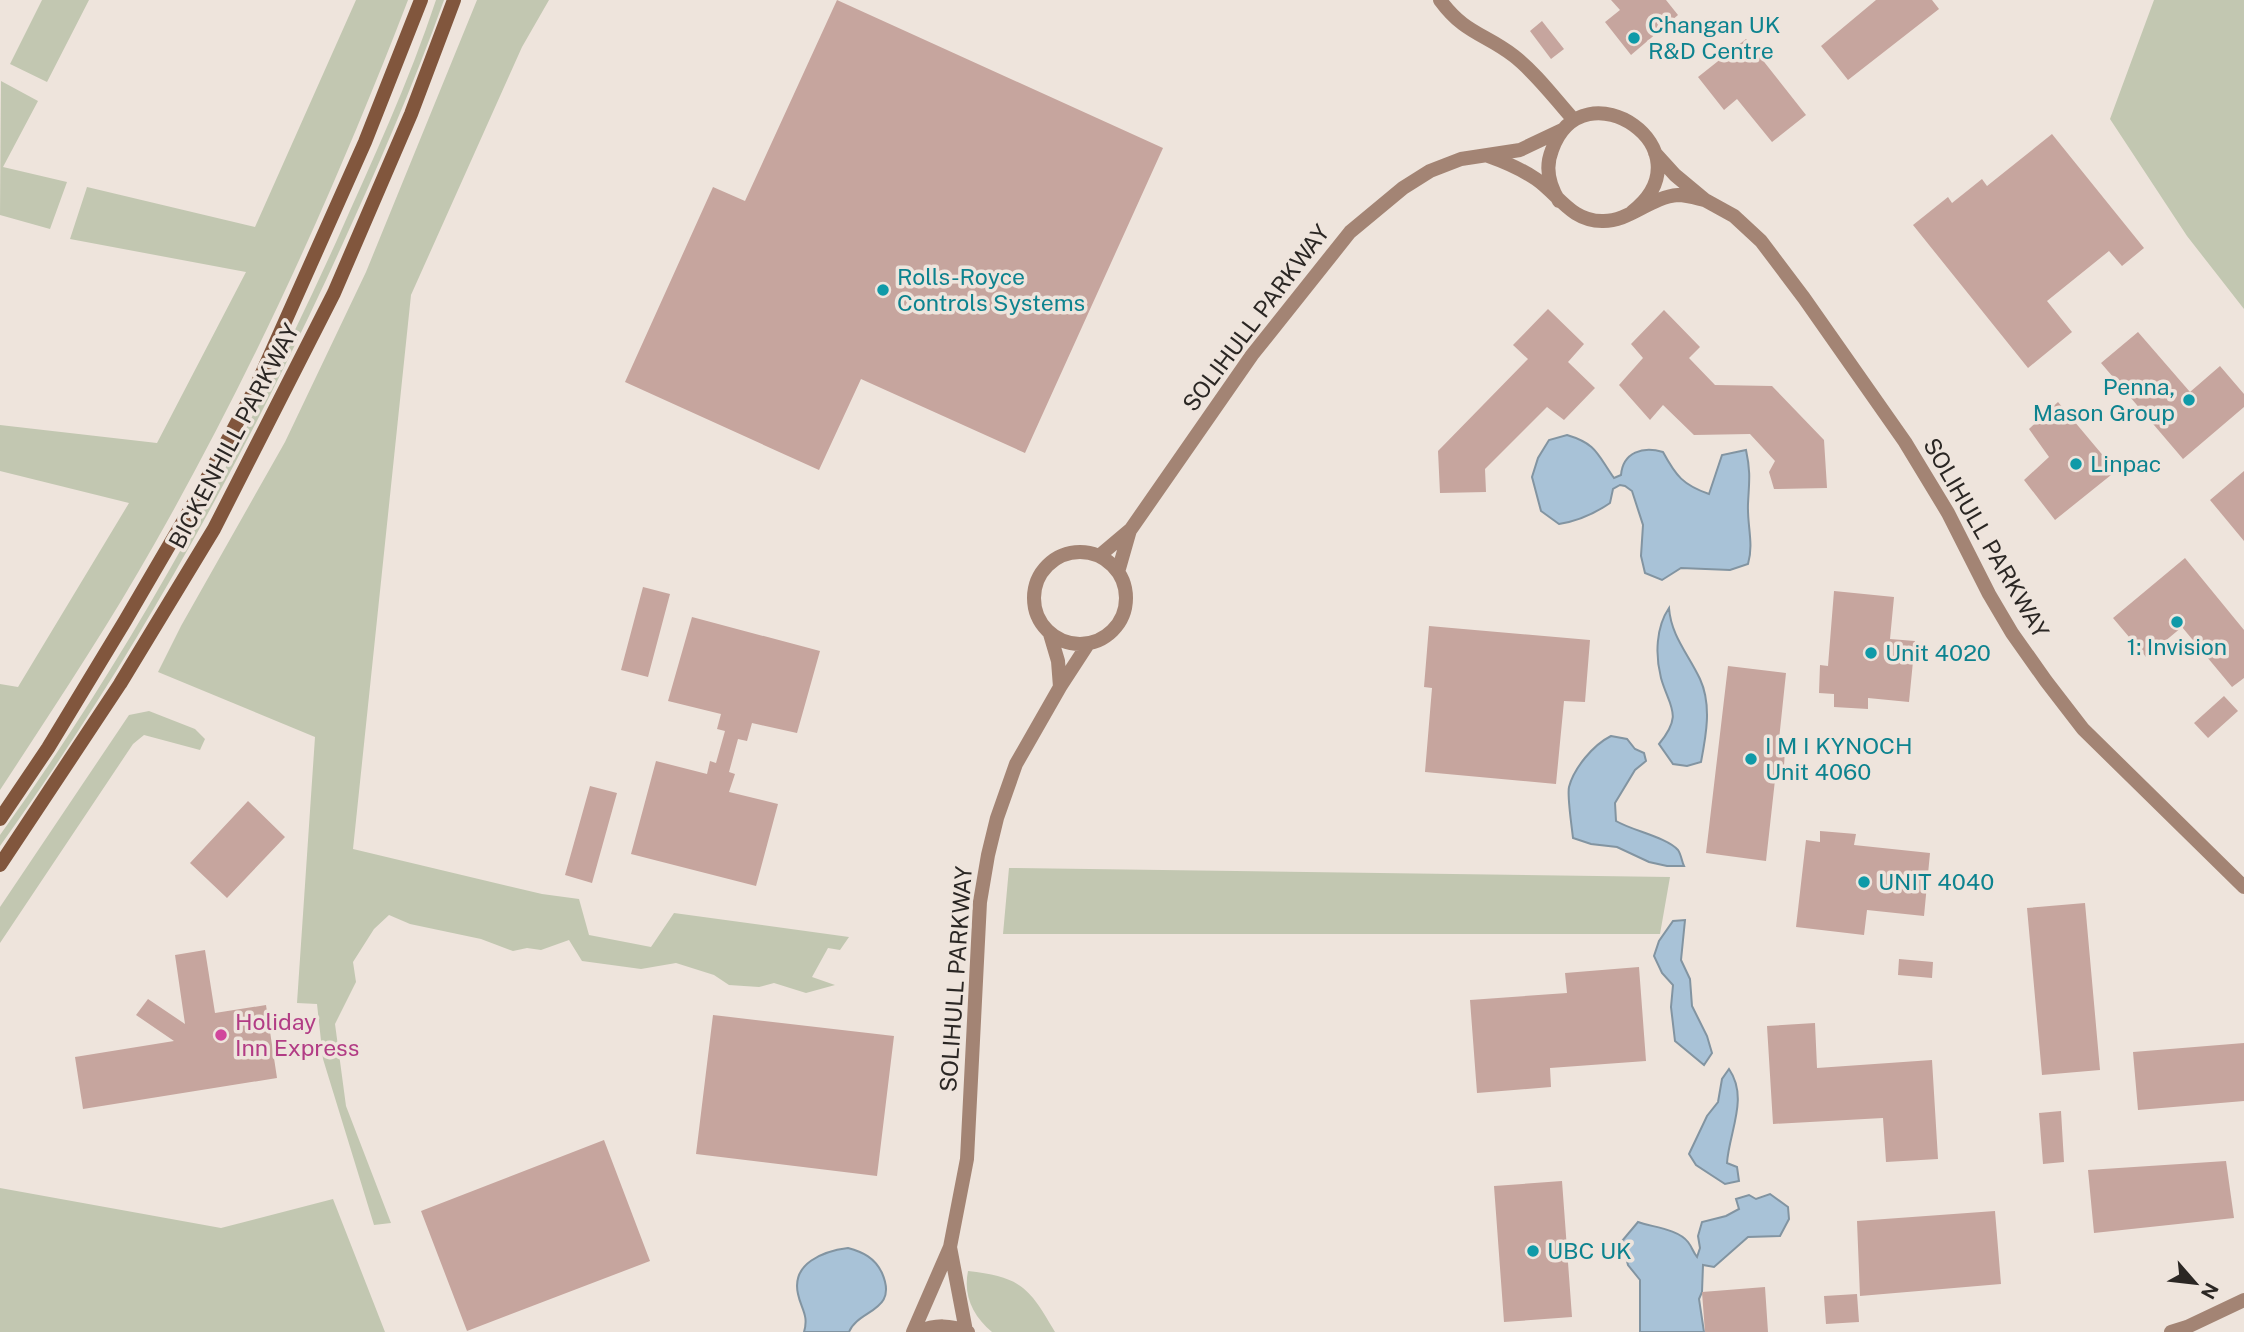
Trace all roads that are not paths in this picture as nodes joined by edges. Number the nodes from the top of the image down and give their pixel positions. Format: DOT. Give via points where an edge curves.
graph roads {
  1 [pos="421,0"];
  2 [pos="454,0"];
  3 [pos="1440,0"];
  4 [pos="1568,125"];
  5 [pos="1655,153"];
  6 [pos="1486,156"];
  7 [pos="1705,200"];
  8 [pos="1559,201"];
  9 [pos="1632,212"];
  10 [pos="1131,529"];
  11 [pos="1100,556"];
  12 [pos="1118,572"];
  13 [pos="1050,634"];
  14 [pos="1088,644"];
  15 [pos="1060,687"];
  16 [pos="0,819"];
  17 [pos="0,865"];
  18 [pos="2244,887"];
  19 [pos="950,1247"];
  20 [pos="2244,1300"];
  21 [pos="967,1331"];
  22 [pos="916,1332"];
  23 [pos="2171,1332"];
  1 -- 16 [label="main road, BICKENHILL PARKWAY" via="365,142 255,388 125,621"];
  2 -- 17 [label="main road, BICKENHILL PARKWAY" via="334,293 214,528 120,684"];
  3 -- 4 [label="street" via="1467,29 1513,55"];
  4 -- 5 [label="street" via="1593,114 1611,114 1642,130"];
  4 -- 6 [label="street, SOLIHULL PARKWAY" via="1520,150"];
  4 -- 8 [label="street" via="1549,158 1548,174"];
  5 -- 7 [label="street"];
  5 -- 9 [label="street" via="1655,181"];
  6 -- 8 [label="street" via="1539,181"];
  6 -- 10 [label="street, SOLIHULL PARKWAY" via="1461,159 1430,171 1350,232 1252,355"];
  7 -- 9 [label="street" via="1679,195"];
  7 -- 18 [label="street, SOLIHULL PARKWAY" via="1734,216 1761,241 1804,298 1904,440 2012,633 2083,729"];
  8 -- 9 [label="street" via="1588,220 1615,220"];
  10 -- 11 [label="street, SOLIHULL PARKWAY"];
  10 -- 12 [label="street, SOLIHULL PARKWAY"];
  11 -- 12 [label="street"];
  11 -- 13 [label="street" via="1074,552 1060,557 1039,578 1035,608"];
  12 -- 14 [label="street" via="1126,592 1122,617 1110,634"];
  13 -- 14 [label="street" via="1064,642"];
  13 -- 15 [label="street"];
  14 -- 15 [label="street, SOLIHULL PARKWAY"];
  15 -- 19 [label="street, SOLIHULL PARKWAY" via="1016,764 988,855 980,902 967,1159"];
  19 -- 21 [label="street"];
  19 -- 22 [label="street"];
  20 -- 23 [label="street"];
  21 -- 22 [label="street" via="937,1326"];
}
